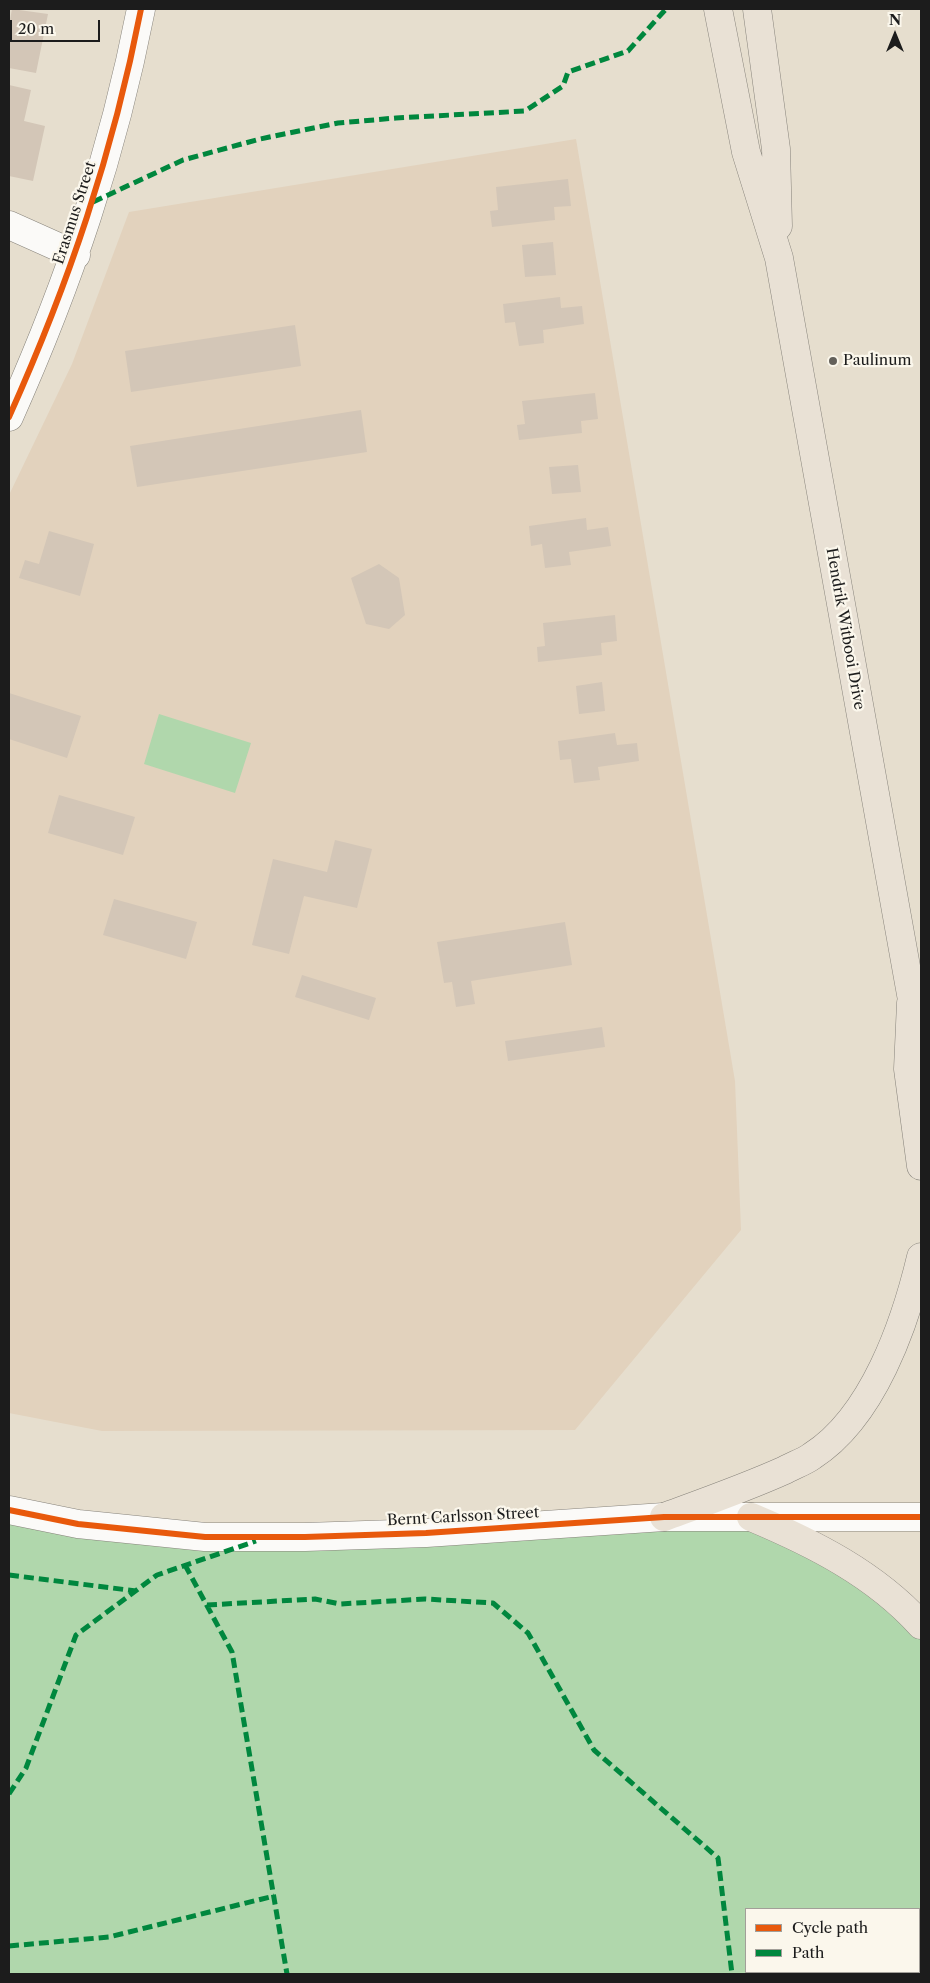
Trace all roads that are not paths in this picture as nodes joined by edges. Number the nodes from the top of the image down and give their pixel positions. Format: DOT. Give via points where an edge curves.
graph roads {
  1 [pos="141,9"];
  2 [pos="718,9"];
  3 [pos="757,9"];
  4 [pos="9,225"];
  5 [pos="76,254"];
  6 [pos="779,258"];
  7 [pos="9,417"];
  8 [pos="912,1000"];
  9 [pos="921,1025"];
  10 [pos="921,1166"];
  11 [pos="921,1257"];
  12 [pos="9,1510"];
  13 [pos="664,1517"];
  14 [pos="751,1517"];
  15 [pos="921,1517"];
  16 [pos="921,1624"];
  1 -- 5 [label="street, Erasmus Street" via="113,135"];
  2 -- 6 [label="main road, Hendrik Witbooi Drive" via="746,152"];
  3 -- 6 [label="main road, Hendrik Witbooi Drive" via="776,149"];
  4 -- 5 [label="street"];
  5 -- 7 [label="street, Erasmus Street"];
  6 -- 8 [label="main road, Hendrik Witbooi Drive"];
  8 -- 9 [label="main road, Hendrik Witbooi Drive"];
  8 -- 10 [label="main road, Hendrik Witbooi Drive" via="908,1069"];
  11 -- 13 [label="main road" via="901,1329 864,1403 841,1432 812,1456 755,1484"];
  12 -- 13 [label="street, Bernt Carlsson Street" via="78,1524 205,1537 426,1533"];
  13 -- 14 [label="street, Bernt Carlsson Street"];
  14 -- 15 [label="street, Bernt Carlsson Street"];
  14 -- 16 [label="main road" via="792,1534 857,1569"];
}
